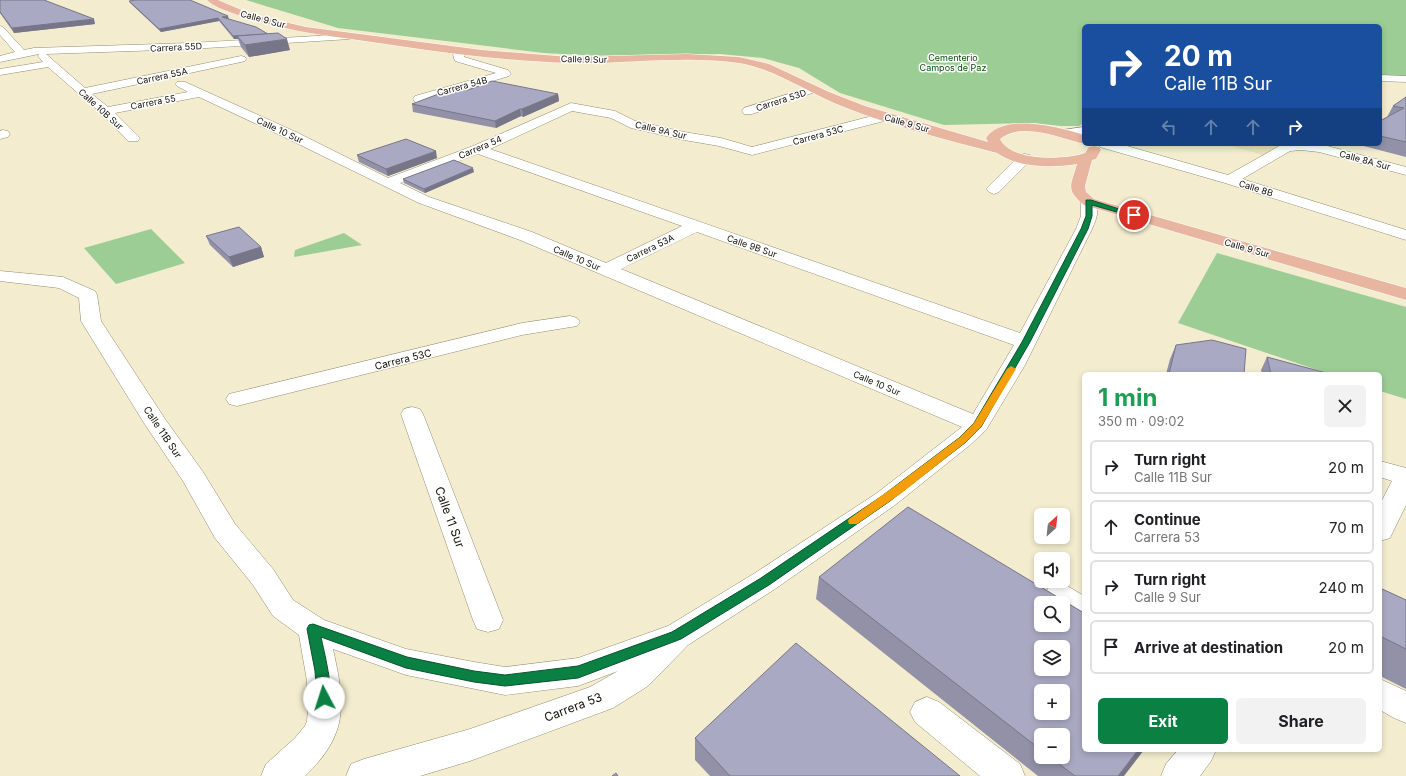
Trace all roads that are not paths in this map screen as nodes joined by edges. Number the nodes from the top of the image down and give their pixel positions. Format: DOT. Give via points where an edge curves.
graph roads {
  1 [pos="211,0"];
  2 [pos="0,28"];
  3 [pos="328,32"];
  4 [pos="350,36"];
  5 [pos="308,39"];
  6 [pos="461,52"];
  7 [pos="21,53"];
  8 [pos="1,58"];
  9 [pos="241,60"];
  10 [pos="0,72"];
  11 [pos="1382,78"];
  12 [pos="1406,79"];
  13 [pos="181,84"];
  14 [pos="814,89"];
  15 [pos="83,92"];
  16 [pos="199,93"];
  17 [pos="419,99"];
  18 [pos="571,107"];
  19 [pos="106,111"];
  20 [pos="748,111"];
  21 [pos="884,117"];
  22 [pos="1082,131"];
  23 [pos="999,133"];
  24 [pos="1068,133"];
  25 [pos="949,135"];
  26 [pos="133,138"];
  27 [pos="1082,139"];
  28 [pos="1091,146"];
  29 [pos="1112,146"];
  30 [pos="478,149"];
  31 [pos="1000,150"];
  32 [pos="752,151"];
  33 [pos="1085,158"];
  34 [pos="1030,159"];
  35 [pos="1406,171"];
  36 [pos="1230,180"];
  37 [pos="1080,182"];
  38 [pos="387,183"];
  39 [pos="994,189"];
  40 [pos="1088,202"];
  41 [pos="695,226"];
  42 [pos="1406,234"];
  43 [pos="606,270"];
  44 [pos="0,276"];
  45 [pos="1406,294"];
  46 [pos="570,322"];
  47 [pos="1026,342"];
  48 [pos="237,399"];
  49 [pos="412,414"];
  50 [pos="978,425"];
  51 [pos="1382,470"];
  52 [pos="1406,477"];
  53 [pos="1382,527"];
  54 [pos="1059,595"];
  55 [pos="1082,610"];
  56 [pos="488,620"];
  57 [pos="313,629"];
  58 [pos="677,636"];
  59 [pos="1382,694"];
  60 [pos="1406,708"];
  61 [pos="927,712"];
  62 [pos="1197,752"];
  63 [pos="279,776"];
  64 [pos="364,776"];
  65 [pos="1007,776"];
  66 [pos="1179,776"];
  1 -- 3 [label="main road, Calle 9 Sur" via="252,18"];
  2 -- 7 [label="street"];
  3 -- 4 [label="main road, Calle 9 Sur"];
  3 -- 5 [label="main road"];
  4 -- 5 [label="street, Carrera 55D"];
  4 -- 6 [label="main road, Calle 9 Sur"];
  5 -- 7 [label="street, Carrera 55D" via="190,46 38,50"];
  6 -- 14 [label="main road, Calle 9 Sur" via="600,60 738,60 775,69"];
  6 -- 17 [label="street, Carrera 54B" via="458,55 459,59 505,74"];
  7 -- 8 [label="street, Carrera 55D"];
  9 -- 15 [label="street, Carrera 55A"];
  10 -- 15 [label="street, Calle 10B Sur" via="46,60"];
  11 -- 12 [label="street"];
  13 -- 16 [label="street, Calle 10 Sur"];
  14 -- 20 [label="street, Carrera 53D"];
  14 -- 21 [label="main road, Calle 9 Sur"];
  15 -- 19 [label="street, Calle 10B Sur"];
  16 -- 19 [label="street, Carrera 55"];
  16 -- 38 [label="street, Calle 10 Sur"];
  18 -- 30 [label="street, Carrera 54"];
  18 -- 32 [label="street, Calle 9A Sur" via="614,115 631,124 721,142"];
  19 -- 26 [label="street, Calle 10B Sur"];
  21 -- 25 [label="main road, Calle 9 Sur"];
  21 -- 32 [label="street, Carrera 53C"];
  22 -- 24 [label="street"];
  23 -- 24 [label="main road, Calle 9 Sur" via="1025,128"];
  23 -- 25 [label="main road, Calle 9 Sur"];
  23 -- 31 [label="main road" via="993,138 993,142"];
  24 -- 27 [label="main road, Calle 9 Sur"];
  25 -- 31 [label="main road, Calle 9 Sur"];
  28 -- 33 [label="main road" via="1094,152"];
  29 -- 36 [label="street, Calle 8B"];
  30 -- 38 [label="street, Carrera 54"];
  30 -- 41 [label="street, Calle 9B Sur"];
  31 -- 34 [label="main road, Calle 9 Sur"];
  33 -- 34 [label="main road" via="1058,162"];
  33 -- 37 [label="main road"];
  34 -- 37 [label="main road"];
  34 -- 39 [label="street"];
  35 -- 36 [label="street, Calle 8A Sur" via="1320,148 1301,146 1287,147"];
  36 -- 42 [label="street, Calle 8B"];
  37 -- 40 [label="main road" via="1079,193"];
  38 -- 43 [label="street, Calle 10 Sur" via="424,200 526,236"];
  40 -- 45 [label="main road, Calle 9 Sur"];
  40 -- 47 [label="street, Carrera 53" via="1089,216 1084,229"];
  41 -- 43 [label="street, Carrera 53A"];
  41 -- 47 [label="street, Calle 9B Sur"];
  43 -- 50 [label="street, Calle 10 Sur"];
  44 -- 57 [label="street, Calle 11B Sur" via="62,283 88,294 91,320 194,478 225,531 263,577 283,608"];
  46 -- 48 [label="street, Carrera 53C" via="522,329"];
  47 -- 50 [label="street, Carrera 53"];
  49 -- 56 [label="street, Calle 11 Sur"];
  50 -- 58 [label="street, Carrera 53" via="886,499 765,581"];
  51 -- 52 [label="street"];
  52 -- 53 [label="street"];
  54 -- 55 [label="street"];
  57 -- 58 [label="street, Calle 11B Sur" via="406,662 505,681 578,672"];
  57 -- 63 [label="street" via="325,709 321,731 300,758"];
  58 -- 64 [label="street, Carrera 53" via="637,676 601,698 470,745"];
  59 -- 60 [label="street"];
  61 -- 65 [label="street"];
  62 -- 66 [label="street"];
}
